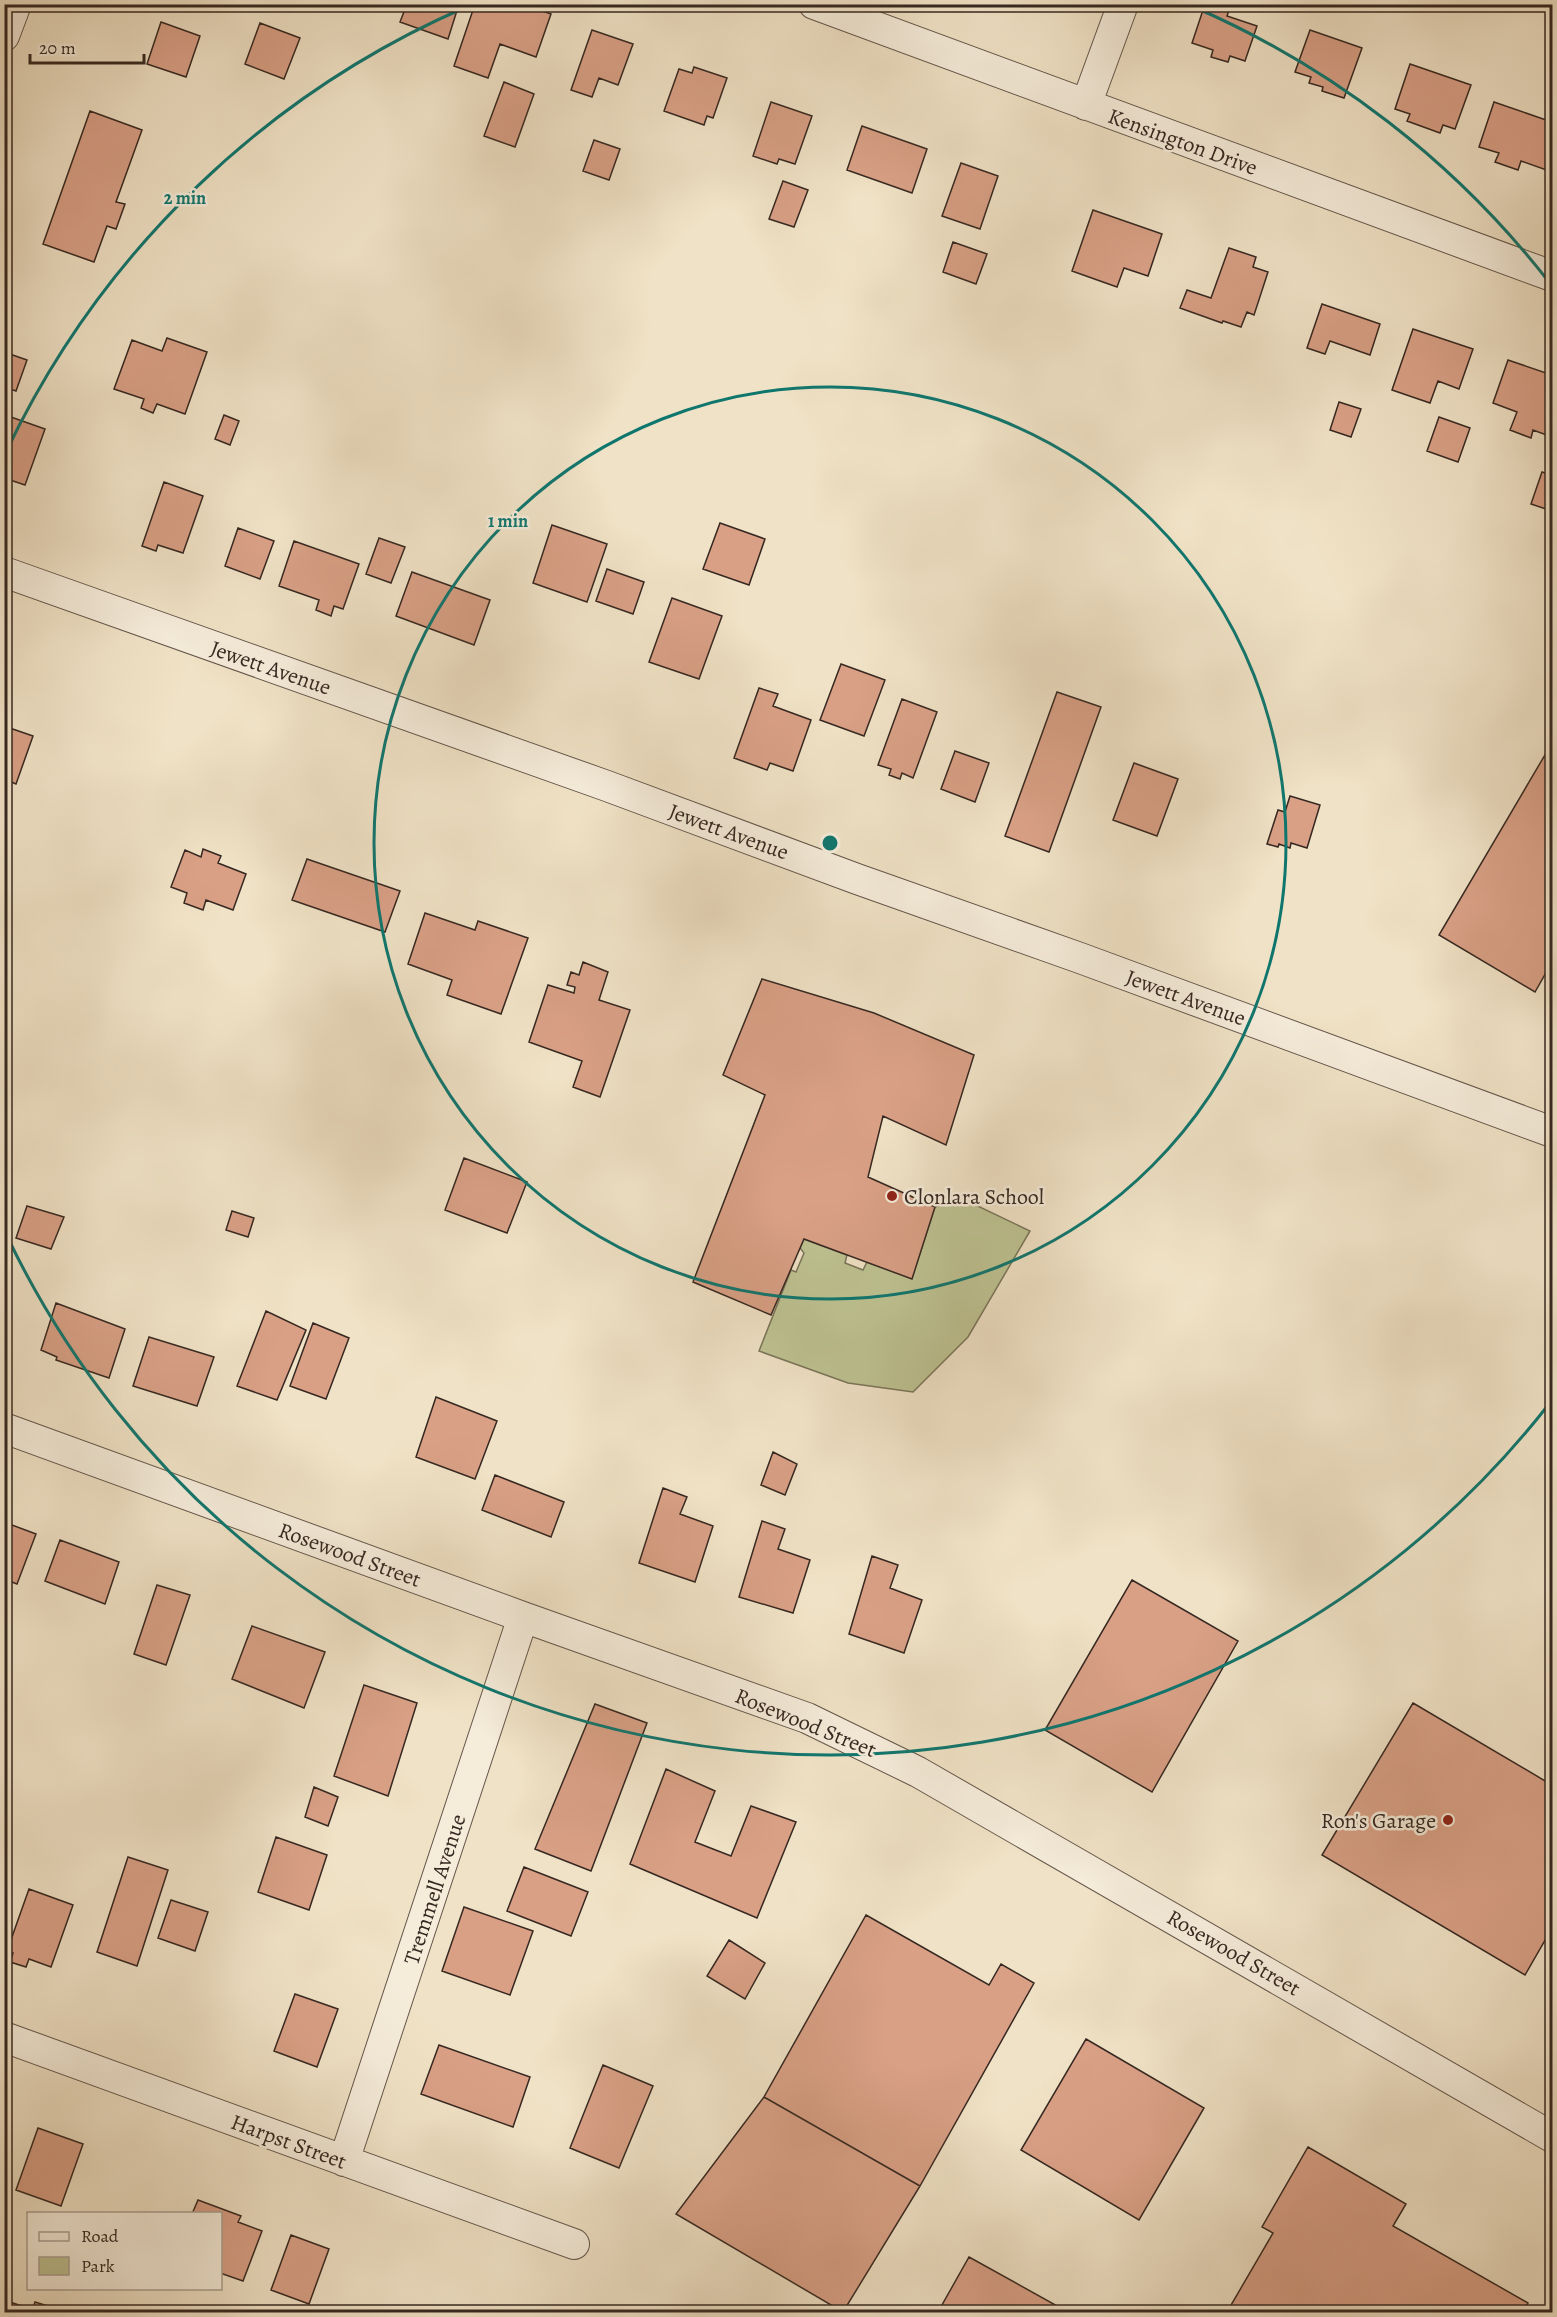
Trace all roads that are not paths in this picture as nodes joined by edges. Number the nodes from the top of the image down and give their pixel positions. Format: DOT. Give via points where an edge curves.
graph roads {
  1 [pos="16,4"];
  2 [pos="814,4"];
  3 [pos="1123,4"];
  4 [pos="4,36"];
  5 [pos="1086,105"];
  6 [pos="1552,276"];
  7 [pos="4,572"];
  8 [pos="1552,1132"];
  9 [pos="4,1428"];
  10 [pos="523,1617"];
  11 [pos="4,2037"];
  12 [pos="1552,2137"];
  13 [pos="344,2161"];
  14 [pos="574,2244"];
  1 -- 4 [label="street"];
  2 -- 5 [label="street, Kensington Drive"];
  3 -- 5 [label="street"];
  5 -- 6 [label="street, Kensington Drive"];
  7 -- 8 [label="street, Jewett Avenue" via="607,786"];
  9 -- 10 [label="street, Rosewood Street"];
  10 -- 12 [label="street, Rosewood Street" via="807,1718 885,1754"];
  10 -- 13 [label="street, Tremmell Avenue"];
  11 -- 13 [label="street, Harpst Street"];
  13 -- 14 [label="street, Harpst Street"];
}
